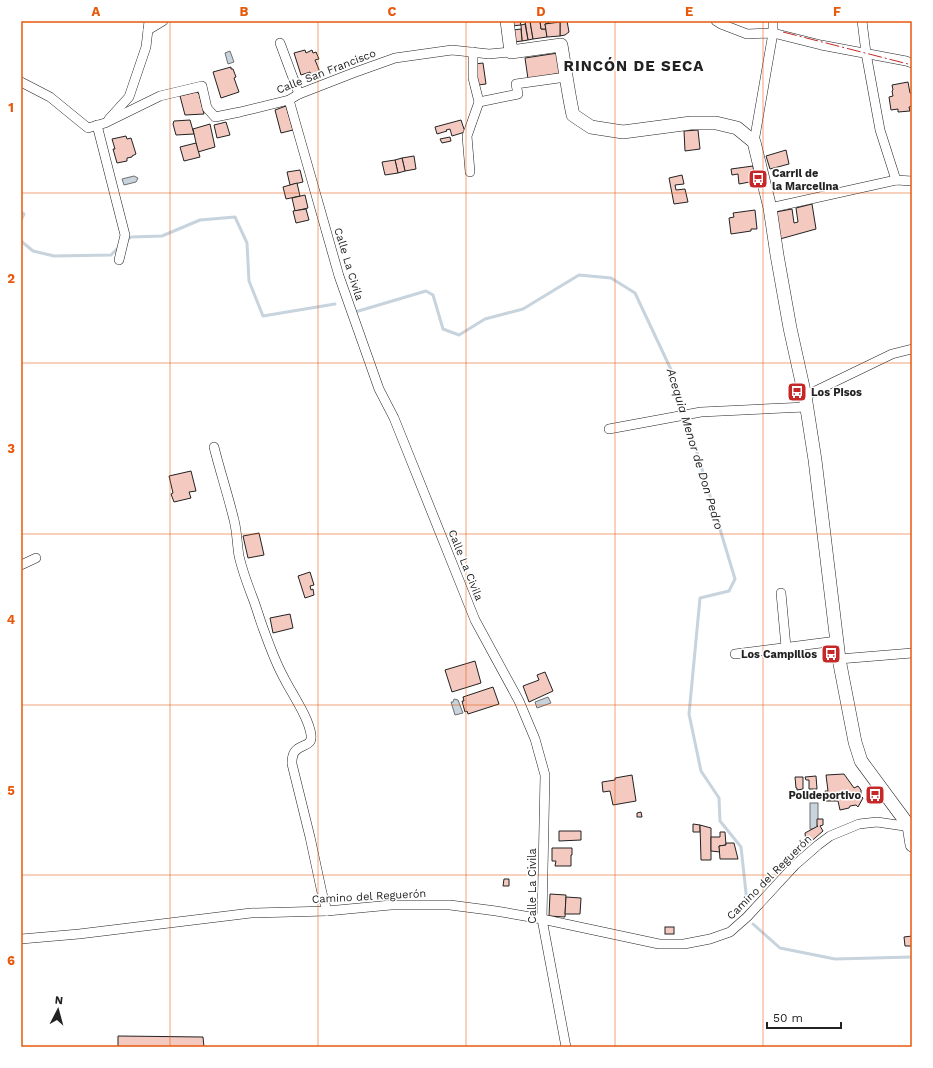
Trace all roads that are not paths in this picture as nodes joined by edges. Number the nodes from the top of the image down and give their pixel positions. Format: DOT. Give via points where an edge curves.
graph roads {
  1 [pos="163,21"];
  2 [pos="507,21"];
  3 [pos="716,21"];
  4 [pos="774,21"];
  5 [pos="862,21"];
  6 [pos="149,26"];
  7 [pos="773,34"];
  8 [pos="280,43"];
  9 [pos="473,52"];
  10 [pos="512,52"];
  11 [pos="866,53"];
  12 [pos="912,63"];
  13 [pos="566,77"];
  14 [pos="21,82"];
  15 [pos="299,94"];
  16 [pos="289,100"];
  17 [pos="479,102"];
  18 [pos="101,124"];
  19 [pos="754,142"];
  20 [pos="470,172"];
  21 [pos="896,180"];
  22 [pos="912,181"];
  23 [pos="770,208"];
  24 [pos="119,260"];
  25 [pos="912,349"];
  26 [pos="805,402"];
  27 [pos="609,429"];
  28 [pos="214,447"];
  29 [pos="36,558"];
  30 [pos="21,565"];
  31 [pos="780,593"];
  32 [pos="837,640"];
  33 [pos="786,647"];
  34 [pos="912,653"];
  35 [pos="734,654"];
  36 [pos="839,659"];
  37 [pos="910,827"];
  38 [pos="912,845"];
  39 [pos="327,911"];
  40 [pos="542,919"];
  41 [pos="21,939"];
  42 [pos="566,1047"];
  1 -- 6 [label="street"];
  2 -- 10 [label="main road"];
  3 -- 7 [label="street" via="748,34"];
  4 -- 7 [label="street"];
  5 -- 11 [label="street"];
  6 -- 18 [label="street" via="146,47 129,97"];
  7 -- 11 [label="street"];
  7 -- 19 [label="street"];
  8 -- 15 [label="street"];
  9 -- 10 [label="street, Calle San Francisco"];
  9 -- 15 [label="street, Calle San Francisco" via="452,50 395,58"];
  9 -- 17 [label="street" via="473,78"];
  10 -- 13 [label="main road" via="561,45"];
  11 -- 12 [label="street"];
  11 -- 21 [label="street" via="880,130"];
  13 -- 17 [label="street" via="516,84 518,94"];
  13 -- 19 [label="main road" via="573,115 591,127 623,132 691,123 716,123 737,128"];
  14 -- 18 [label="street" via="50,97 88,128"];
  15 -- 16 [label="street, Calle San Francisco"];
  16 -- 18 [label="street, Calle San Francisco" via="215,117 207,108 202,86 160,96"];
  16 -- 40 [label="street, Calle La Civila" via="339,276 379,389 394,418 475,620 519,701 535,739 545,775"];
  17 -- 20 [label="street" via="467,136"];
  18 -- 24 [label="street" via="125,234"];
  19 -- 23 [label="main road"];
  21 -- 22 [label="street"];
  21 -- 23 [label="street"];
  23 -- 26 [label="main road"];
  25 -- 26 [label="street" via="892,354"];
  26 -- 27 [label="street" via="701,412"];
  26 -- 32 [label="main road" via="815,460"];
  28 -- 39 [label="street" via="234,521 240,556 262,627 283,677 310,729 311,741 296,750 292,764"];
  29 -- 30 [label="street"];
  31 -- 33 [label="street"];
  32 -- 33 [label="street"];
  32 -- 36 [label="main road"];
  33 -- 35 [label="street"];
  34 -- 36 [label="street"];
  36 -- 37 [label="main road" via="861,761"];
  37 -- 38 [label="main road"];
  37 -- 40 [label="street, Camino del Reguerón" via="877,822 859,824 830,836 795,865 730,932 710,939 684,944 659,944"];
  39 -- 40 [label="street, Camino del Reguerón" via="390,905 450,906"];
  39 -- 41 [label="street, Camino del Reguerón" via="251,914"];
  40 -- 42 [label="street, Calle La Civila"];
}
